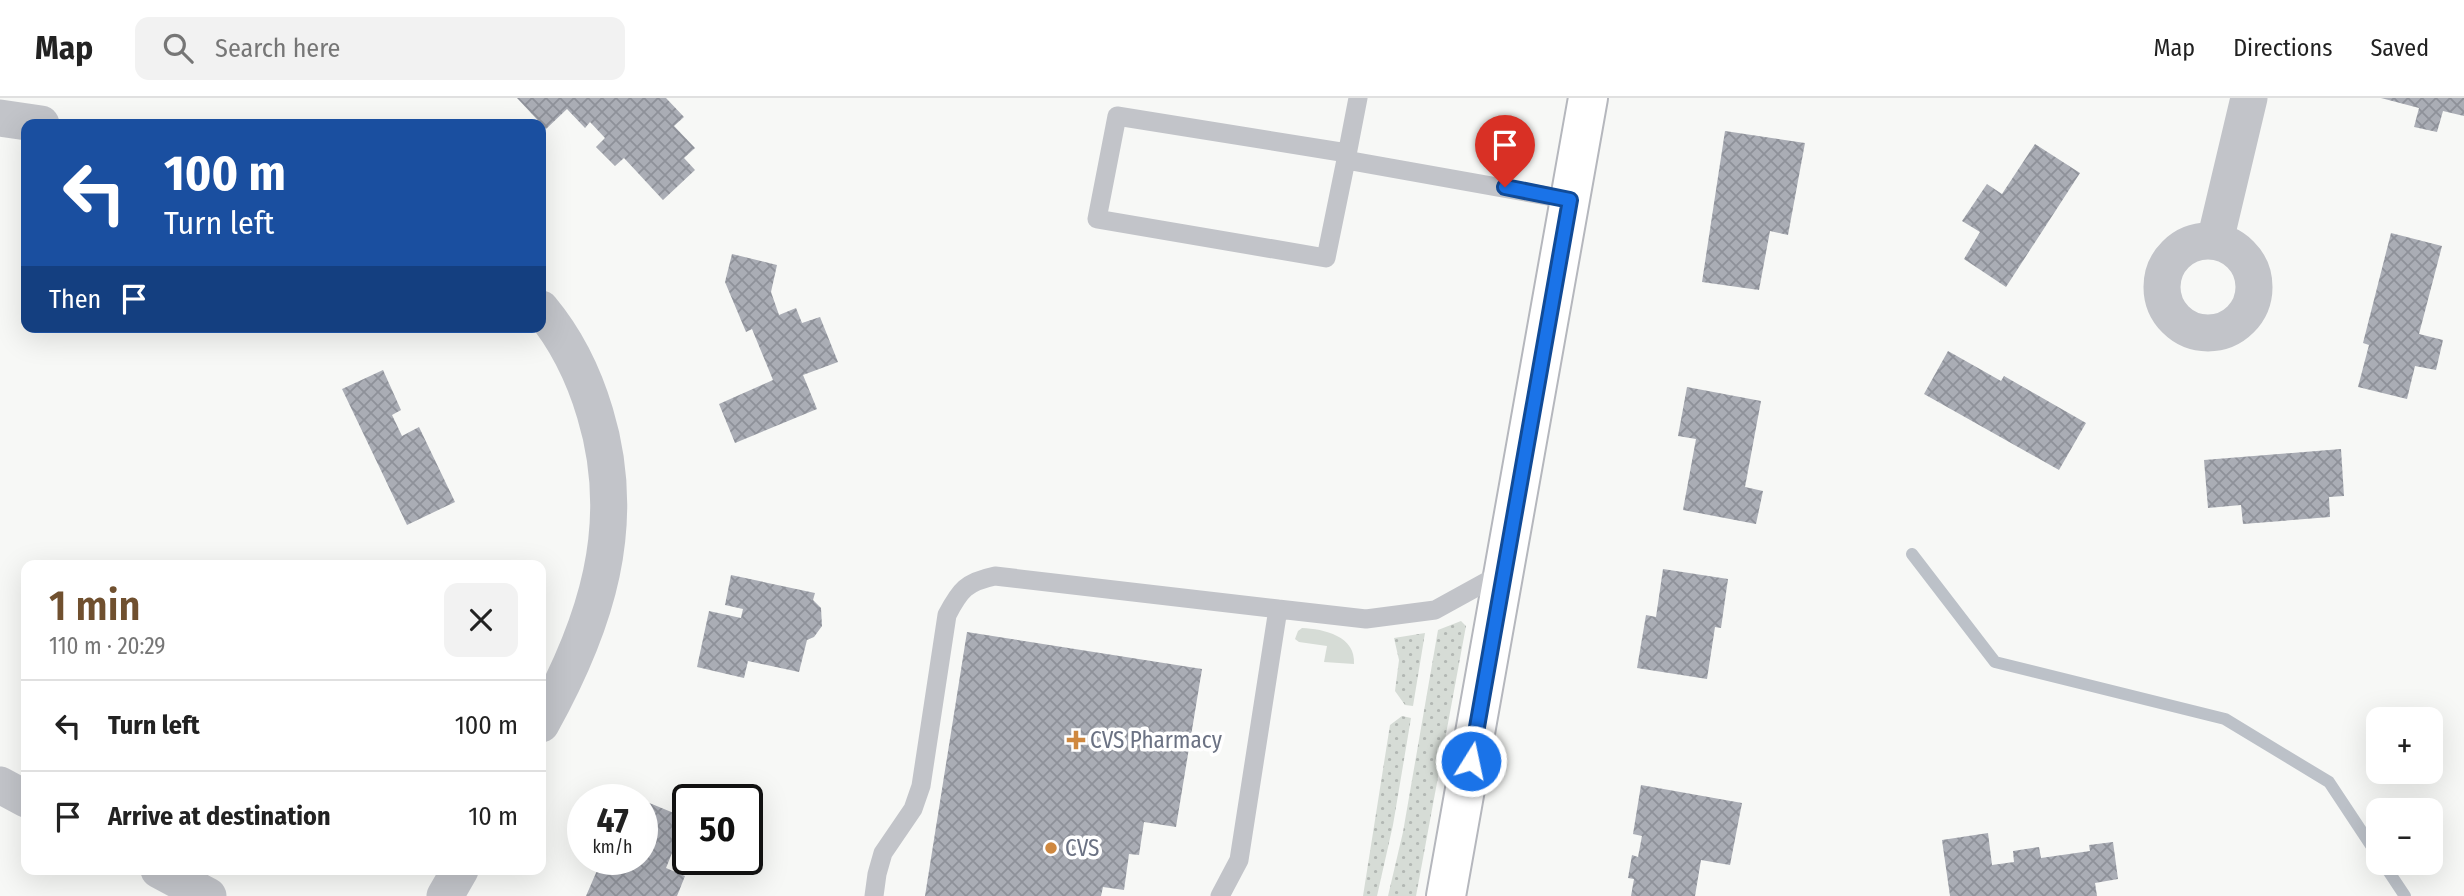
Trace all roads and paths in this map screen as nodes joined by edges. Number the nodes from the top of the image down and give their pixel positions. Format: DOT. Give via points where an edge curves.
graph roads {
  1 [pos="1358,98"];
  2 [pos="1588,98"];
  3 [pos="2249,98"];
  4 [pos="0,118"];
  5 [pos="21,121"];
  6 [pos="1347,157"];
  7 [pos="1570,200"];
  8 [pos="2216,241"];
  9 [pos="546,316"];
  10 [pos="1505,572"];
  11 [pos="1278,609"];
  12 [pos="546,715"];
  13 [pos="0,785"];
  14 [pos="21,796"];
  15 [pos="168,875"];
  16 [pos="457,875"];
  17 [pos="208,896"];
  18 [pos="445,896"];
  19 [pos="874,896"];
  20 [pos="1220,896"];
  21 [pos="1446,896"];
  1 -- 6 [label="lane"];
  2 -- 7 [label="main road"];
  3 -- 8 [label="street"];
  4 -- 5 [label="street"];
  6 -- 6 [label="lane" via="1117,116 1097,219 1326,258"];
  6 -- 7 [label="lane"];
  7 -- 10 [label="main road"];
  9 -- 12 [label="street" via="571,354 589,394 609,478 610,512 605,559 590,620"];
  10 -- 11 [label="lane" via="1435,610 1366,619"];
  10 -- 21 [label="main road"];
  11 -- 19 [label="lane" via="995,576 977,580 958,594 947,615 920,786 913,809 883,853"];
  11 -- 20 [label="lane" via="1240,860"];
  13 -- 14 [label="street"];
  15 -- 17 [label="street"];
  16 -- 18 [label="street"];
}
